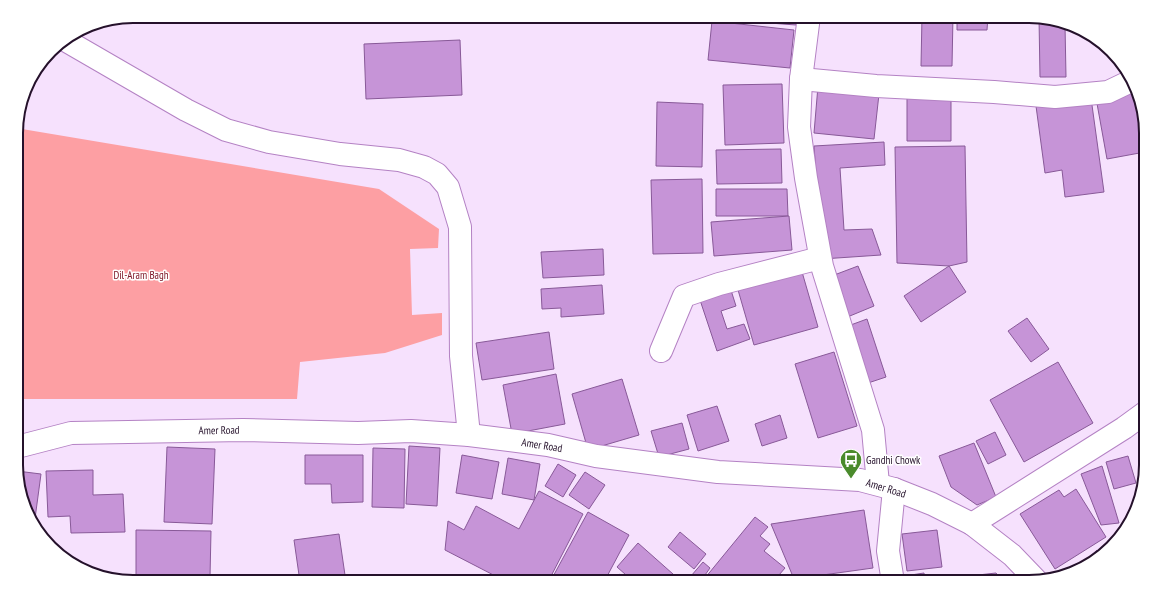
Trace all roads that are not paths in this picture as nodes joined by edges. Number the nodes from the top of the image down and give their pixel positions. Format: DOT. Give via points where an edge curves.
graph roads {
  1 [pos="807,23"];
  2 [pos="70,43"];
  3 [pos="801,79"];
  4 [pos="1127,83"];
  5 [pos="820,258"];
  6 [pos="661,351"];
  7 [pos="1139,417"];
  8 [pos="469,435"];
  9 [pos="23,445"];
  10 [pos="886,487"];
  11 [pos="972,524"];
  12 [pos="891,575"];
  13 [pos="1031,575"];
  1 -- 3 [label="street"];
  2 -- 8 [label="street" via="186,110 226,130 268,142 340,154 399,160 424,167 437,174 448,187 460,227 461,356"];
  3 -- 4 [label="street" via="1055,97 1108,92"];
  3 -- 5 [label="street" via="799,127"];
  5 -- 6 [label="street" via="684,296"];
  5 -- 10 [label="street" via="873,430"];
  7 -- 11 [label="street"];
  8 -- 9 [label="street, Amer Road" via="412,431 358,433 243,430 71,433"];
  8 -- 10 [label="street, Amer Road" via="548,445 596,456 718,472 856,480"];
  10 -- 11 [label="street, Amer Road" via="932,504"];
  10 -- 12 [label="street"];
  11 -- 13 [label="street, Amer Road" via="1012,555"];
}
